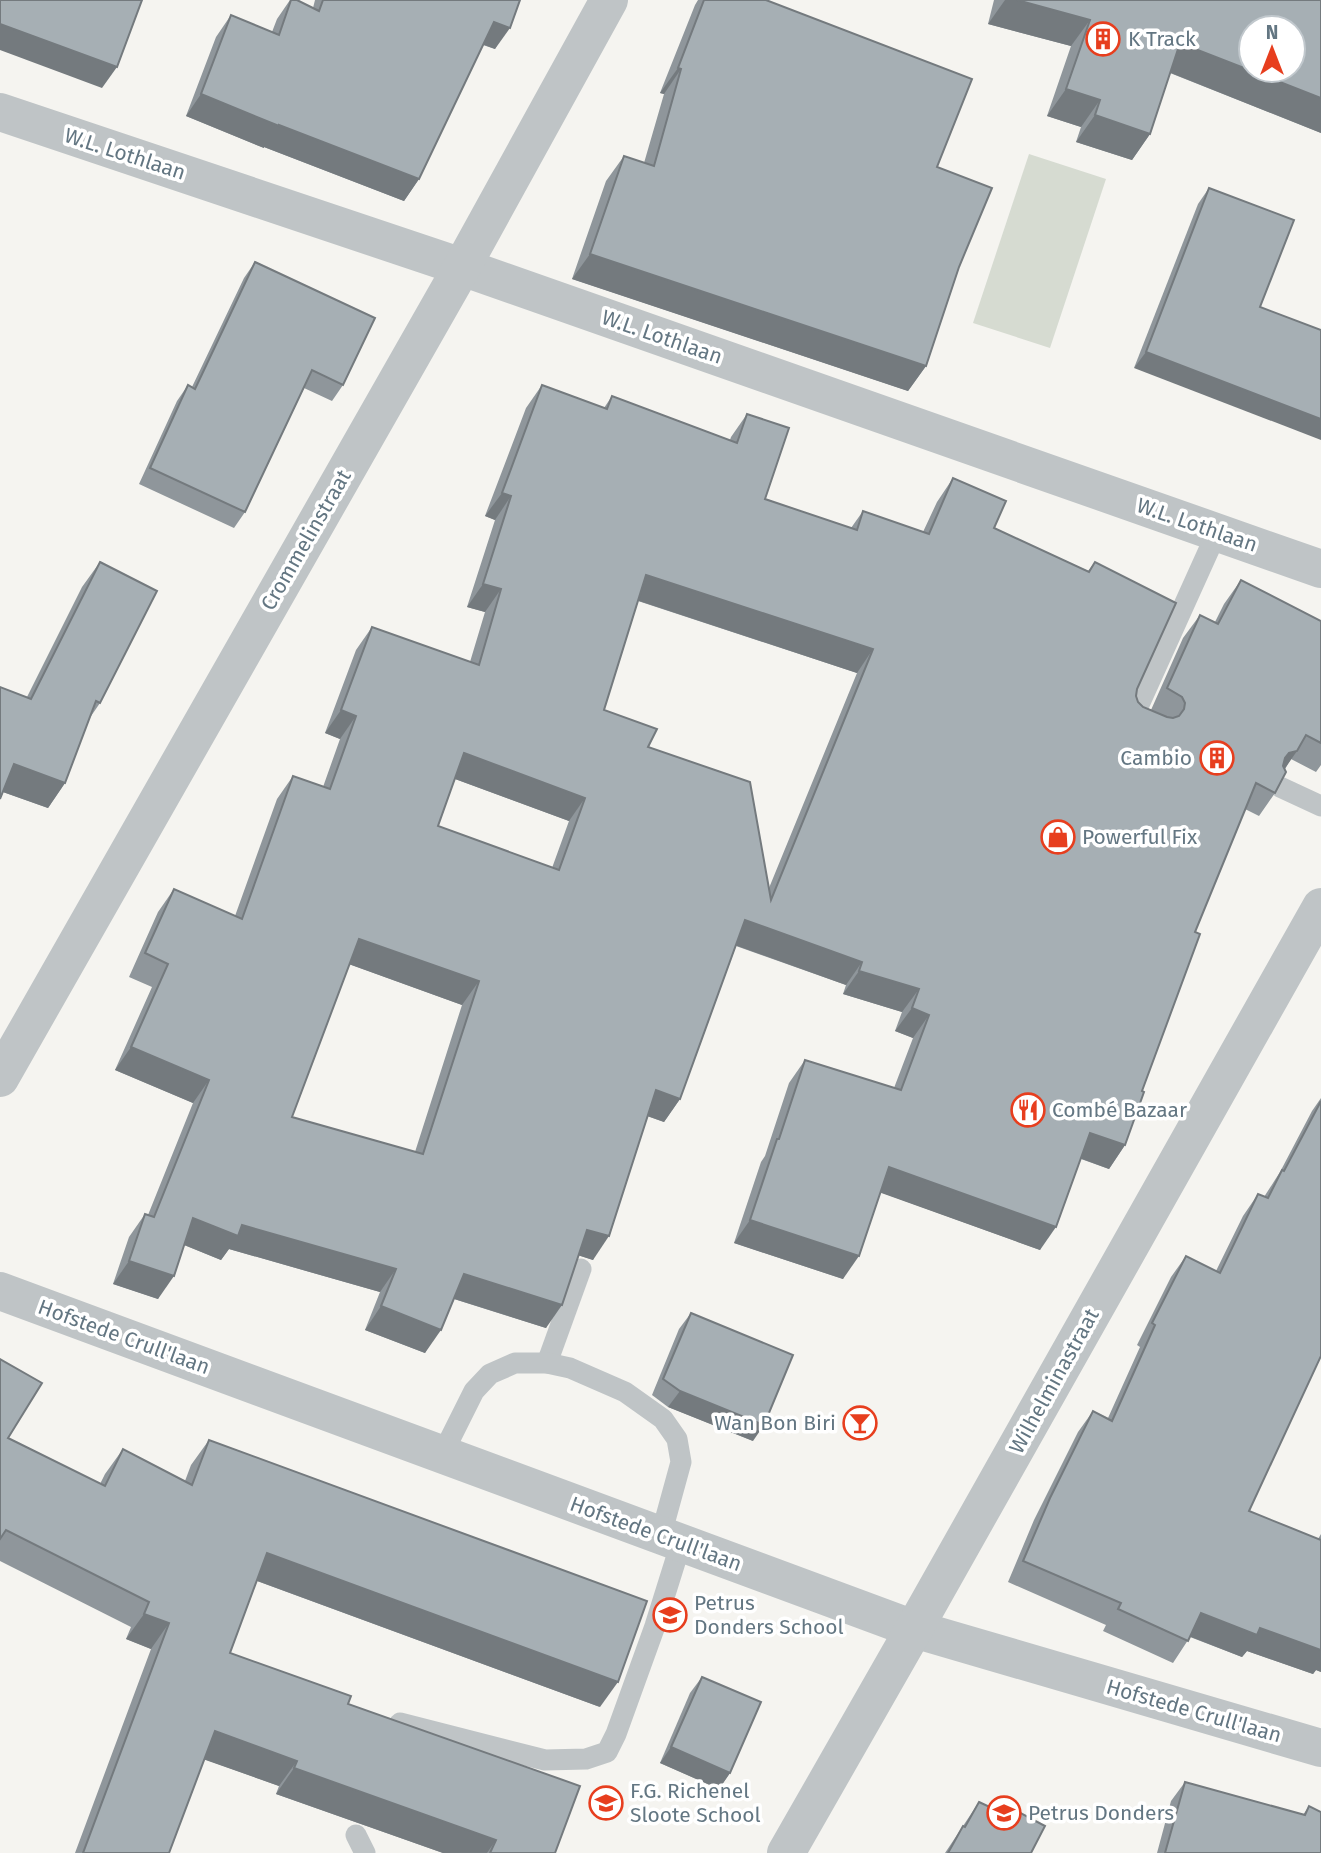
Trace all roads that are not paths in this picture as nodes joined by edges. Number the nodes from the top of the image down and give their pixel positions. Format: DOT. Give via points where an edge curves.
graph roads {
  1 [pos="609,0"];
  2 [pos="0,112"];
  3 [pos="462,267"];
  4 [pos="1217,532"];
  5 [pos="1321,569"];
  6 [pos="1156,728"];
  7 [pos="1280,787"];
  8 [pos="1321,806"];
  9 [pos="1321,907"];
  10 [pos="0,1078"];
  11 [pos="581,1269"];
  12 [pos="0,1291"];
  13 [pos="547,1363"];
  14 [pos="442,1455"];
  15 [pos="671,1539"];
  16 [pos="914,1629"];
  17 [pos="400,1723"];
  18 [pos="1321,1748"];
  19 [pos="786,1853"];
  1 -- 3 [label="street, Crommelinstraat"];
  2 -- 3 [label="street, W.L. Lothlaan"];
  3 -- 4 [label="street, W.L. Lothlaan"];
  3 -- 10 [label="street, Crommelinstraat"];
  4 -- 5 [label="street, W.L. Lothlaan"];
  4 -- 6 [label="lane" via="1133,718"];
  7 -- 8 [label="lane"];
  9 -- 16 [label="street, Wilhelminastraat"];
  11 -- 13 [label="lane"];
  12 -- 14 [label="street, Hofstede Crull'laan"];
  13 -- 14 [label="lane" via="515,1363 491,1374 474,1391"];
  13 -- 15 [label="lane" via="625,1392 663,1419 677,1439 681,1462"];
  14 -- 15 [label="street, Hofstede Crull'laan"];
  15 -- 16 [label="street, Hofstede Crull'laan"];
  15 -- 17 [label="lane" via="655,1626 607,1752 586,1759 545,1760"];
  16 -- 18 [label="street, Hofstede Crull'laan"];
  16 -- 19 [label="street, Wilhelminastraat"];
}
